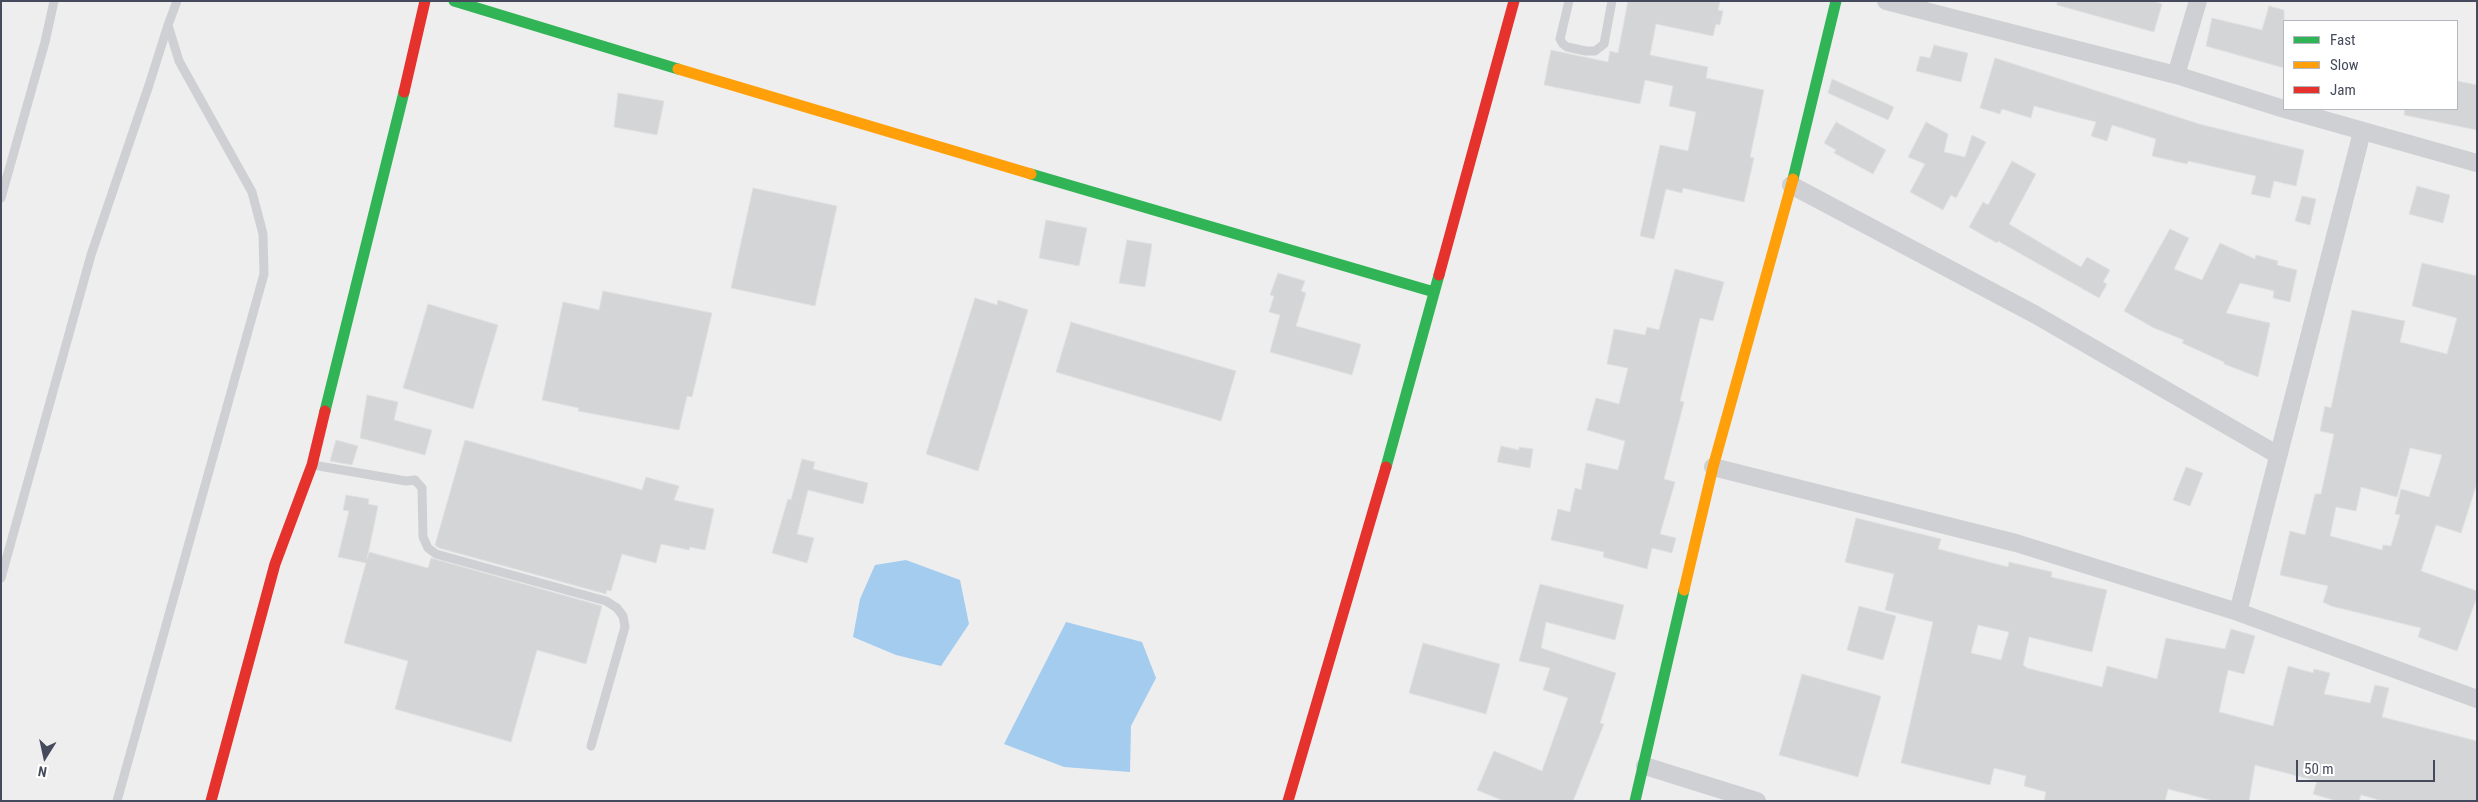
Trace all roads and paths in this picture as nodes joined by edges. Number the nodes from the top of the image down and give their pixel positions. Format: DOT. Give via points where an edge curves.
graph roads {
  1 [pos="54,1"];
  2 [pos="177,1"];
  3 [pos="425,1"];
  4 [pos="454,1"];
  5 [pos="1514,1"];
  6 [pos="1569,1"];
  7 [pos="1612,1"];
  8 [pos="1836,1"];
  9 [pos="1886,1"];
  10 [pos="2198,1"];
  11 [pos="168,24"];
  12 [pos="2176,76"];
  13 [pos="2283,109"];
  14 [pos="2287,110"];
  15 [pos="2362,132"];
  16 [pos="2477,163"];
  17 [pos="4,176"];
  18 [pos="1791,185"];
  19 [pos="1,198"];
  20 [pos="1434,292"];
  21 [pos="2278,455"];
  22 [pos="312,465"];
  23 [pos="1713,467"];
  24 [pos="1,578"];
  25 [pos="2238,612"];
  26 [pos="2477,699"];
  27 [pos="592,746"];
  28 [pos="1645,766"];
  29 [pos="117,801"];
  30 [pos="211,801"];
  31 [pos="1288,801"];
  32 [pos="1635,801"];
  33 [pos="1757,801"];
  1 -- 17 [label="lane" via="45,42"];
  2 -- 11 [label="lane"];
  3 -- 22 [label="street"];
  4 -- 20 [label="street"];
  5 -- 20 [label="street"];
  6 -- 7 [label="lane" via="1560,39 1567,47 1586,51 1595,51 1604,44"];
  8 -- 18 [label="street"];
  9 -- 12 [label="street"];
  10 -- 12 [label="street"];
  11 -- 24 [label="lane" via="91,255"];
  11 -- 29 [label="lane" via="179,61 252,192 263,234 264,274"];
  12 -- 13 [label="street"];
  14 -- 15 [label="street"];
  15 -- 16 [label="street"];
  15 -- 21 [label="street"];
  17 -- 19 [label="lane"];
  18 -- 21 [label="street" via="2036,315"];
  18 -- 23 [label="street"];
  20 -- 31 [label="street" via="1366,541"];
  21 -- 25 [label="street"];
  22 -- 27 [label="lane" via="415,480 422,488 423,537 428,548 436,554 606,601 617,608 626,627"];
  22 -- 30 [label="street" via="275,564"];
  23 -- 25 [label="street" via="2016,543"];
  23 -- 28 [label="street"];
  25 -- 26 [label="street"];
  28 -- 32 [label="street"];
  28 -- 33 [label="street"];
}
